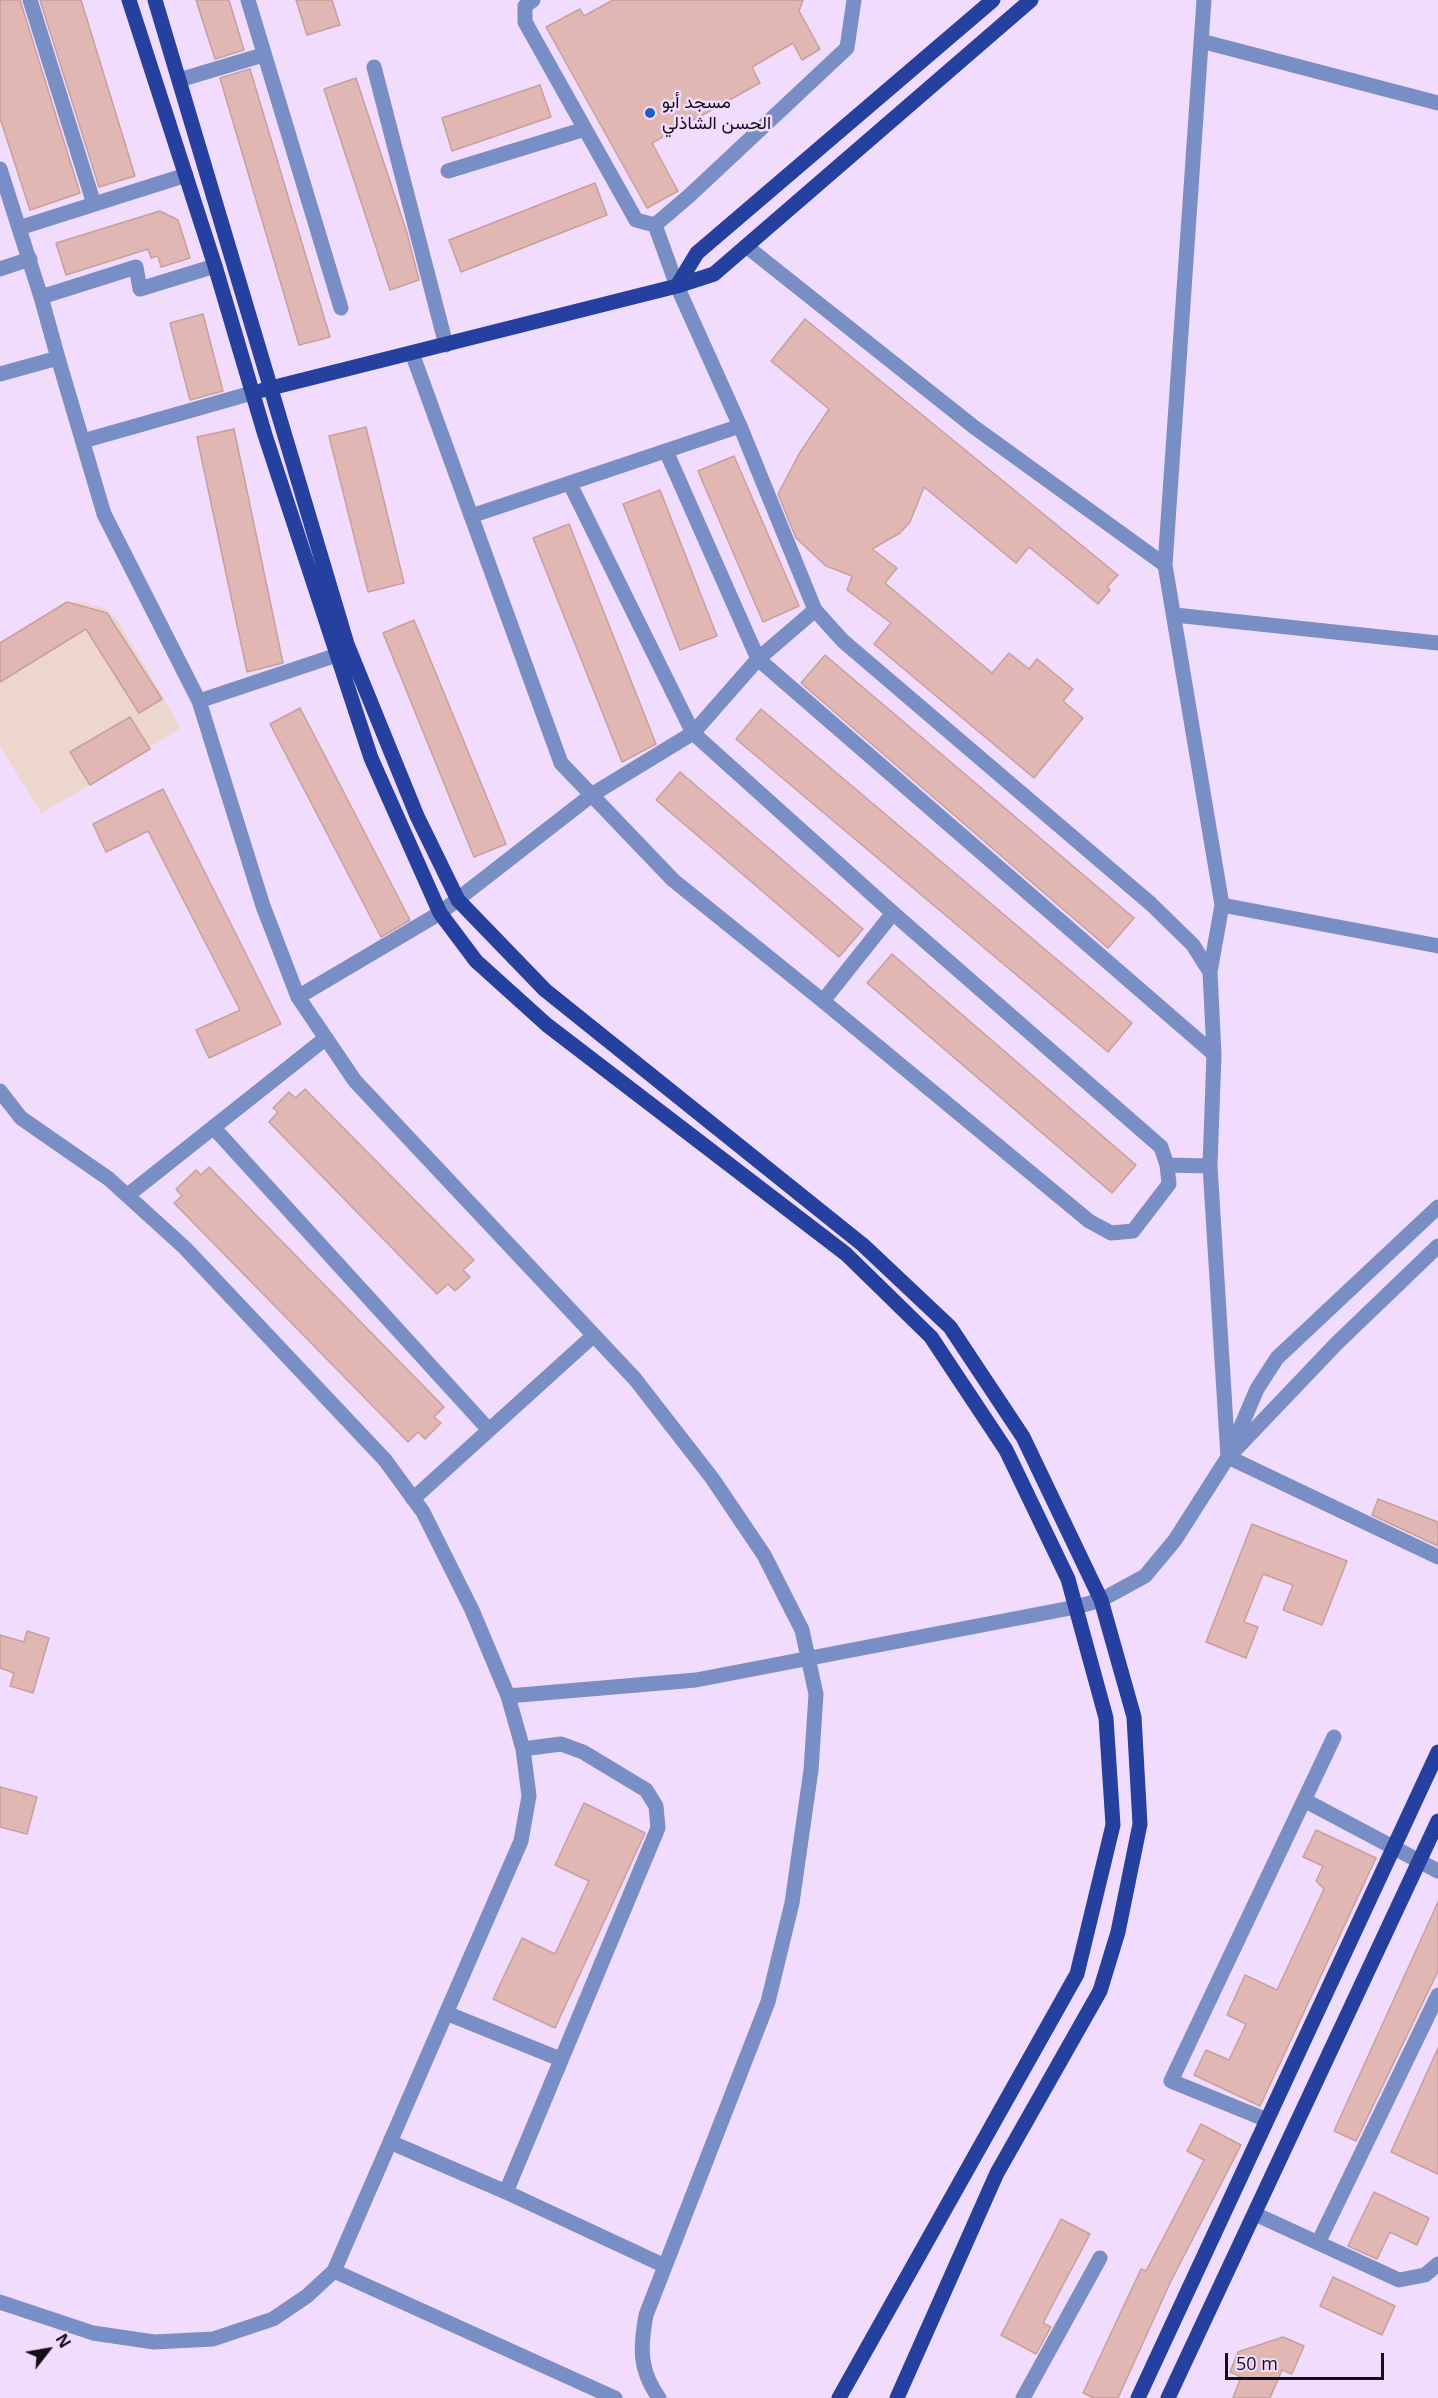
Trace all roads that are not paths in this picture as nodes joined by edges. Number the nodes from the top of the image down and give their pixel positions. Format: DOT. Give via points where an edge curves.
graph roads {
  1 [pos="30,0"];
  2 [pos="129,0"];
  3 [pos="155,0"];
  4 [pos="248,0"];
  5 [pos="533,0"];
  6 [pos="854,0"];
  7 [pos="993,0"];
  8 [pos="1031,0"];
  9 [pos="1204,0"];
  10 [pos="1201,41"];
  11 [pos="263,55"];
  12 [pos="374,67"];
  13 [pos="179,80"];
  14 [pos="1438,103"];
  15 [pos="585,129"];
  16 [pos="0,169"];
  17 [pos="448,171"];
  18 [pos="186,175"];
  19 [pos="94,204"];
  20 [pos="655,225"];
  21 [pos="19,228"];
  22 [pos="746,246"];
  23 [pos="30,259"];
  24 [pos="215,266"];
  25 [pos="0,269"];
  26 [pos="677,285"];
  27 [pos="41,297"];
  28 [pos="341,308"];
  29 [pos="446,345"];
  30 [pos="412,353"];
  31 [pos="58,358"];
  32 [pos="0,374"];
  33 [pos="272,388"];
  34 [pos="252,393"];
  35 [pos="740,426"];
  36 [pos="82,441"];
  37 [pos="666,451"];
  38 [pos="570,484"];
  39 [pos="471,516"];
  40 [pos="1165,565"];
  41 [pos="815,610"];
  42 [pos="1175,615"];
  43 [pos="1438,642"];
  44 [pos="337,655"];
  45 [pos="758,659"];
  46 [pos="198,701"];
  47 [pos="693,733"];
  48 [pos="593,794"];
  49 [pos="458,900"];
  50 [pos="1222,905"];
  51 [pos="440,913"];
  52 [pos="893,913"];
  53 [pos="1438,946"];
  54 [pos="1210,972"];
  55 [pos="298,997"];
  56 [pos="823,1000"];
  57 [pos="326,1038"];
  58 [pos="1214,1054"];
  59 [pos="0,1091"];
  60 [pos="213,1127"];
  61 [pos="1167,1165"];
  62 [pos="1210,1166"];
  63 [pos="128,1195"];
  64 [pos="1438,1207"];
  65 [pos="1438,1246"];
  66 [pos="594,1335"];
  67 [pos="489,1430"];
  68 [pos="1228,1457"];
  69 [pos="413,1499"];
  70 [pos="1438,1557"];
  71 [pos="1101,1600"];
  72 [pos="1076,1607"];
  73 [pos="808,1660"];
  74 [pos="508,1696"];
  75 [pos="1334,1737"];
  76 [pos="524,1749"];
  77 [pos="1438,1752"];
  78 [pos="1304,1800"];
  79 [pos="1438,1821"];
  80 [pos="1394,1846"];
  81 [pos="1420,1862"];
  82 [pos="1438,1870"];
  83 [pos="1438,1995"];
  84 [pos="446,2013"];
  85 [pos="560,2059"];
  86 [pos="1267,2120"];
  87 [pos="390,2142"];
  88 [pos="506,2192"];
  89 [pos="1255,2214"];
  90 [pos="1318,2243"];
  91 [pos="1100,2258"];
  92 [pos="1438,2264"];
  93 [pos="665,2266"];
  94 [pos="334,2271"];
  95 [pos="0,2302"];
  96 [pos="615,2398"];
  97 [pos="659,2398"];
  98 [pos="839,2398"];
  99 [pos="897,2398"];
  100 [pos="1023,2398"];
  101 [pos="1138,2398"];
  102 [pos="1168,2398"];
  1 -- 19 [label="street"];
  2 -- 18 [label="main road"];
  3 -- 13 [label="main road"];
  4 -- 11 [label="street"];
  5 -- 15 [label="street" via="525,6 525,22"];
  6 -- 20 [label="street" via="847,48"];
  7 -- 26 [label="main road" via="697,252"];
  8 -- 22 [label="main road"];
  9 -- 10 [label="street"];
  10 -- 14 [label="street"];
  10 -- 40 [label="street"];
  11 -- 13 [label="street"];
  11 -- 28 [label="street"];
  12 -- 29 [label="street"];
  13 -- 33 [label="main road"];
  15 -- 17 [label="street"];
  15 -- 20 [label="street" via="636,220"];
  16 -- 21 [label="street"];
  18 -- 19 [label="street"];
  18 -- 24 [label="main road"];
  19 -- 21 [label="street"];
  20 -- 26 [label="street"];
  21 -- 23 [label="street"];
  22 -- 26 [label="main road" via="714,274"];
  22 -- 40 [label="street" via="974,428"];
  23 -- 25 [label="street"];
  23 -- 27 [label="street"];
  24 -- 27 [label="street" via="140,289 136,267"];
  24 -- 34 [label="main road"];
  26 -- 29 [label="main road"];
  26 -- 35 [label="street"];
  27 -- 31 [label="street"];
  29 -- 30 [label="main road"];
  30 -- 33 [label="main road"];
  30 -- 39 [label="street"];
  31 -- 32 [label="street"];
  31 -- 36 [label="street"];
  33 -- 34 [label="main road"];
  33 -- 49 [label="main road" via="347,644 417,816"];
  34 -- 36 [label="street"];
  34 -- 44 [label="main road"];
  35 -- 37 [label="street"];
  35 -- 41 [label="street"];
  36 -- 46 [label="street" via="104,514"];
  37 -- 38 [label="street"];
  37 -- 45 [label="street"];
  38 -- 39 [label="street"];
  38 -- 47 [label="street"];
  39 -- 48 [label="street" via="561,763"];
  40 -- 42 [label="street"];
  41 -- 45 [label="street"];
  41 -- 54 [label="street" via="843,641 1151,904 1193,945"];
  42 -- 43 [label="street"];
  42 -- 50 [label="street"];
  44 -- 46 [label="street"];
  44 -- 51 [label="main road" via="371,758"];
  45 -- 47 [label="street"];
  45 -- 58 [label="street"];
  46 -- 55 [label="street" via="263,906"];
  47 -- 48 [label="street"];
  47 -- 52 [label="street"];
  48 -- 49 [label="street"];
  48 -- 56 [label="street" via="672,880"];
  49 -- 51 [label="street"];
  49 -- 71 [label="main road" via="545,990 863,1245 950,1327 1023,1437"];
  50 -- 53 [label="street"];
  50 -- 54 [label="street"];
  51 -- 55 [label="street"];
  51 -- 72 [label="main road" via="476,961 547,1024 846,1254 932,1336 1006,1450 1068,1579"];
  52 -- 56 [label="street"];
  52 -- 61 [label="street" via="1161,1147"];
  54 -- 58 [label="street"];
  55 -- 57 [label="street"];
  56 -- 61 [label="street" via="1089,1221 1111,1233 1133,1231 1169,1184"];
  57 -- 60 [label="street"];
  57 -- 66 [label="street" via="355,1081"];
  58 -- 62 [label="street"];
  59 -- 63 [label="street" via="21,1119"];
  60 -- 63 [label="street"];
  60 -- 67 [label="street"];
  61 -- 62 [label="street"];
  62 -- 68 [label="street"];
  63 -- 69 [label="street" via="184,1248 377,1452"];
  64 -- 68 [label="street" via="1277,1358 1257,1389"];
  65 -- 68 [label="street" via="1337,1343"];
  66 -- 67 [label="street"];
  66 -- 73 [label="street" via="635,1379 712,1478 764,1555 802,1630"];
  67 -- 69 [label="street"];
  68 -- 70 [label="street"];
  68 -- 71 [label="street" via="1175,1540 1145,1576"];
  69 -- 74 [label="street" via="472,1610"];
  71 -- 72 [label="street"];
  71 -- 99 [label="main road" via="1134,1717 1140,1824 1118,1932 1100,1991 997,2173"];
  72 -- 73 [label="street"];
  72 -- 98 [label="main road" via="1106,1718 1113,1825 1077,1974"];
  73 -- 74 [label="street" via="696,1680"];
  73 -- 93 [label="street" via="816,1694 812,1770 792,1904 768,2002"];
  74 -- 76 [label="street"];
  75 -- 78 [label="street"];
  76 -- 84 [label="street" via="529,1796 520,1841"];
  76 -- 85 [label="street" via="561,1744 583,1752 646,1790 656,1806 658,1828"];
  77 -- 80 [label="main road"];
  78 -- 80 [label="street"];
  78 -- 86 [label="street" via="1171,2081"];
  79 -- 81 [label="main road"];
  80 -- 81 [label="street"];
  80 -- 86 [label="main road"];
  81 -- 82 [label="street"];
  81 -- 89 [label="main road"];
  83 -- 90 [label="street"];
  84 -- 85 [label="street"];
  84 -- 87 [label="street"];
  85 -- 88 [label="street"];
  86 -- 101 [label="main road"];
  87 -- 88 [label="street"];
  87 -- 94 [label="street"];
  88 -- 93 [label="street"];
  89 -- 90 [label="street"];
  89 -- 102 [label="main road"];
  90 -- 92 [label="street" via="1399,2280 1425,2275"];
  91 -- 100 [label="street"];
  93 -- 97 [label="street" via="646,2315 641,2346 650,2386"];
  94 -- 95 [label="street" via="273,2319 213,2339 154,2342 93,2333"];
  94 -- 96 [label="street"];
}
